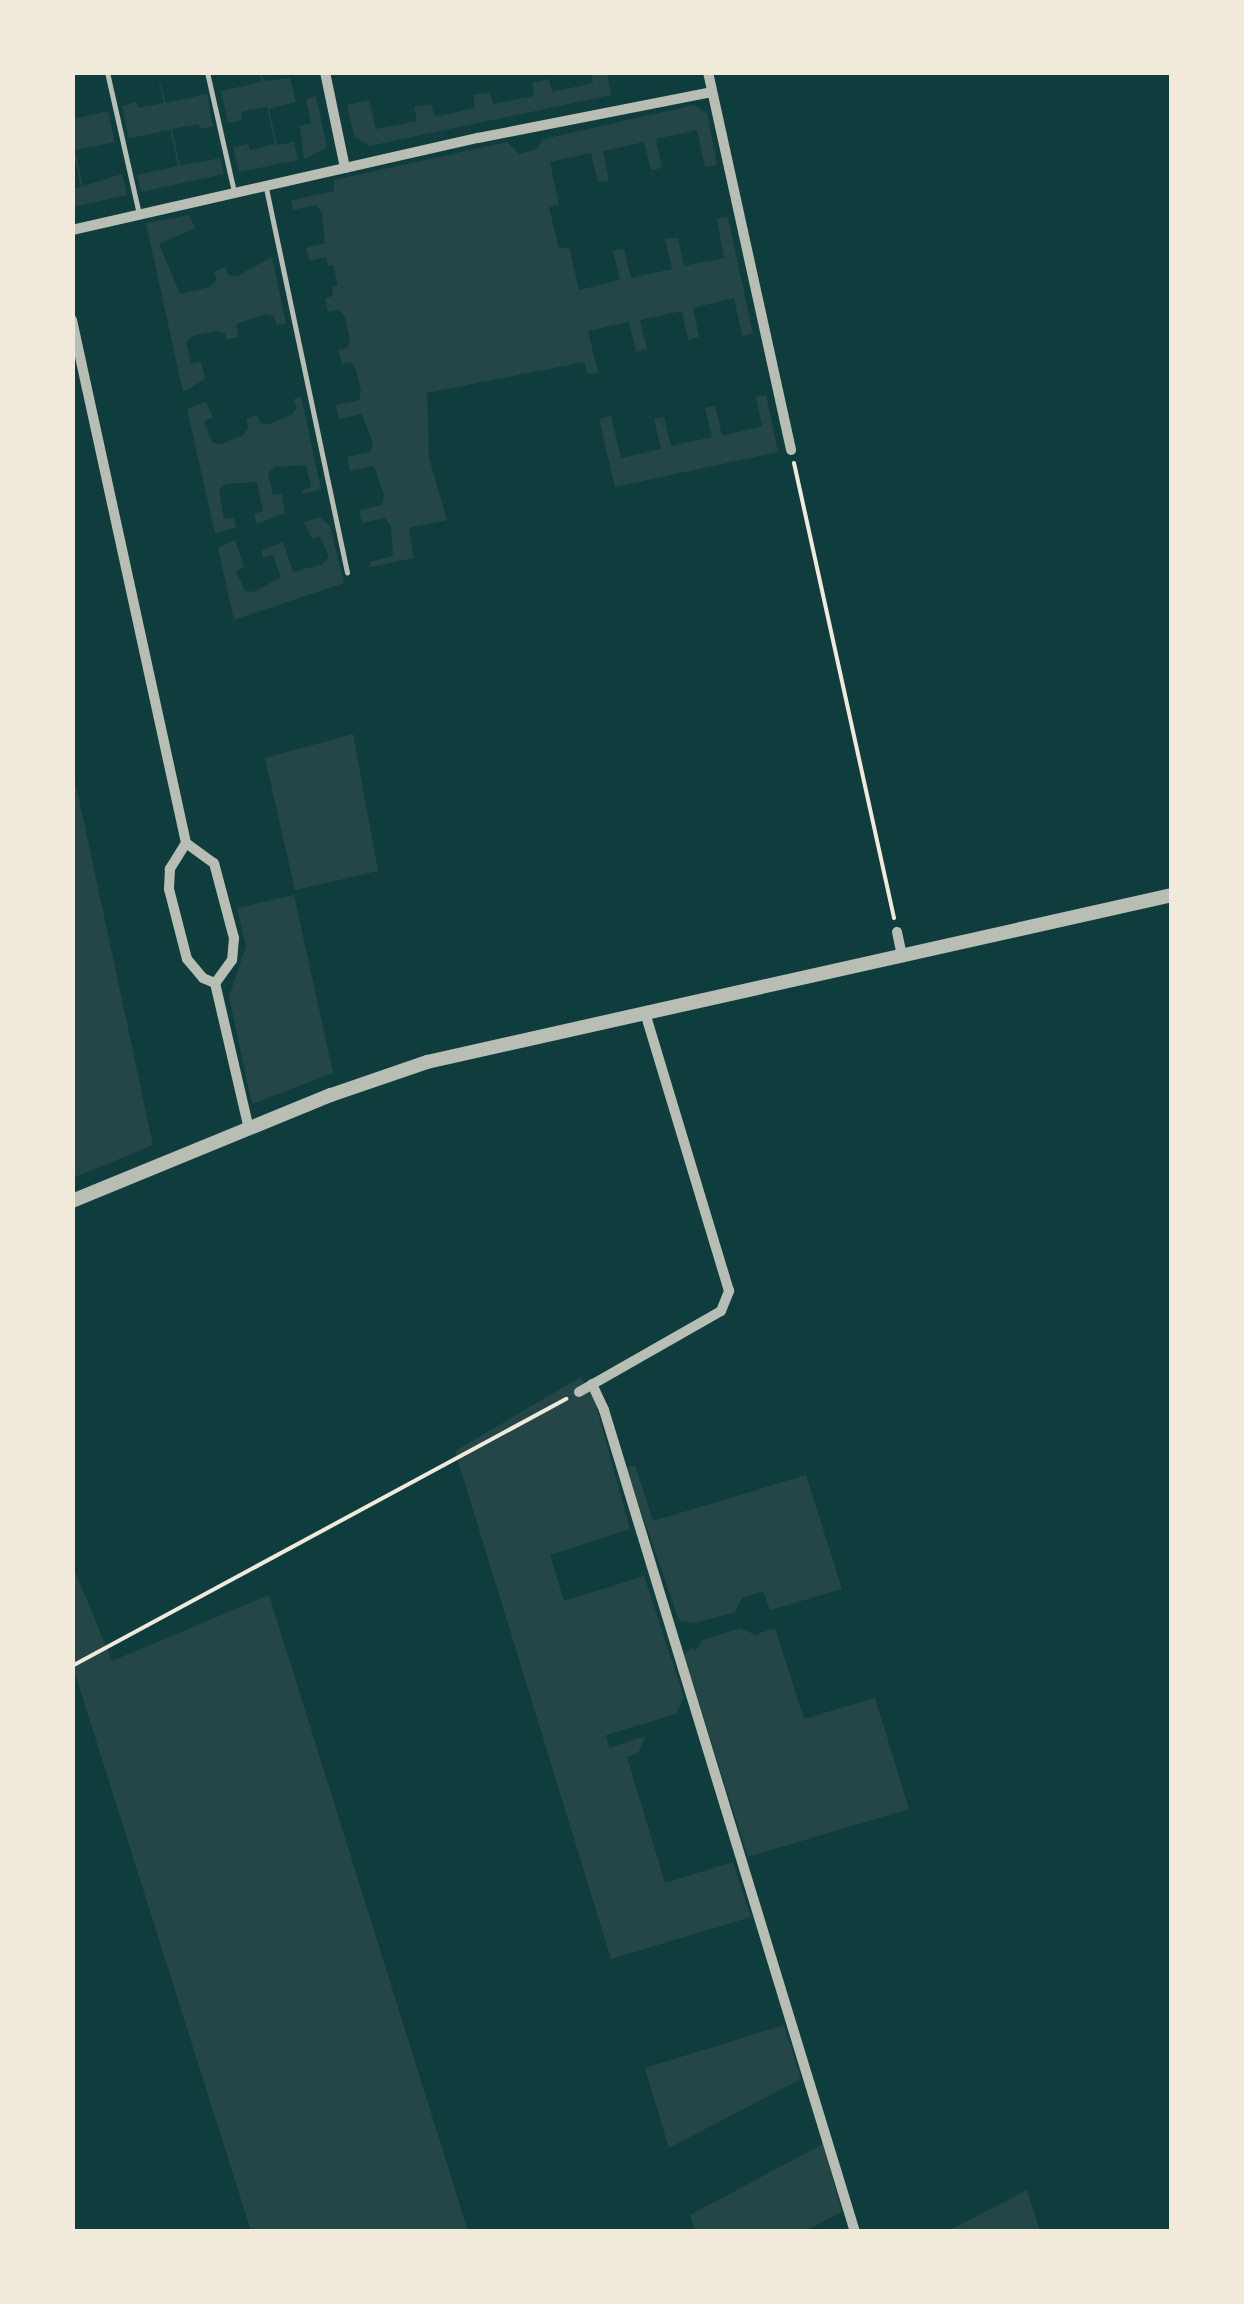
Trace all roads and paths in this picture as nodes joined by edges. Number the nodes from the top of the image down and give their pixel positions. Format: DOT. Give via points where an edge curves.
graph roads {
  1 [pos="107,72"];
  2 [pos="207,72"];
  3 [pos="324,72"];
  4 [pos="708,72"];
  5 [pos="712,92"];
  6 [pos="345,168"];
  7 [pos="266,185"];
  8 [pos="234,192"];
  9 [pos="139,214"];
  10 [pos="72,230"];
  11 [pos="72,320"];
  12 [pos="792,450"];
  13 [pos="346,573"];
  14 [pos="186,843"];
  15 [pos="1172,895"];
  16 [pos="897,932"];
  17 [pos="902,955"];
  18 [pos="215,983"];
  19 [pos="645,1012"];
  20 [pos="248,1129"];
  21 [pos="72,1202"];
  22 [pos="592,1384"];
  23 [pos="579,1392"];
  24 [pos="72,1666"];
  25 [pos="855,2232"];
  1 -- 9 [label="lane"];
  2 -- 8 [label="lane"];
  3 -- 6 [label="street"];
  4 -- 5 [label="street"];
  5 -- 6 [label="street"];
  5 -- 12 [label="street"];
  6 -- 7 [label="street"];
  7 -- 8 [label="street"];
  7 -- 13 [label="lane"];
  8 -- 9 [label="street"];
  9 -- 10 [label="street"];
  11 -- 14 [label="street"];
  12 -- 16 [label="path"];
  14 -- 18 [label="street" via="170,869 169,888 187,959"];
  14 -- 18 [label="street" via="214,863 234,938 232,960"];
  15 -- 17 [label="street"];
  16 -- 17 [label="street"];
  17 -- 19 [label="street"];
  18 -- 20 [label="street"];
  19 -- 20 [label="street" via="426,1062"];
  19 -- 22 [label="street" via="730,1291 721,1310"];
  20 -- 21 [label="street"];
  22 -- 23 [label="street"];
  22 -- 25 [label="street"];
  23 -- 24 [label="path"];
}
